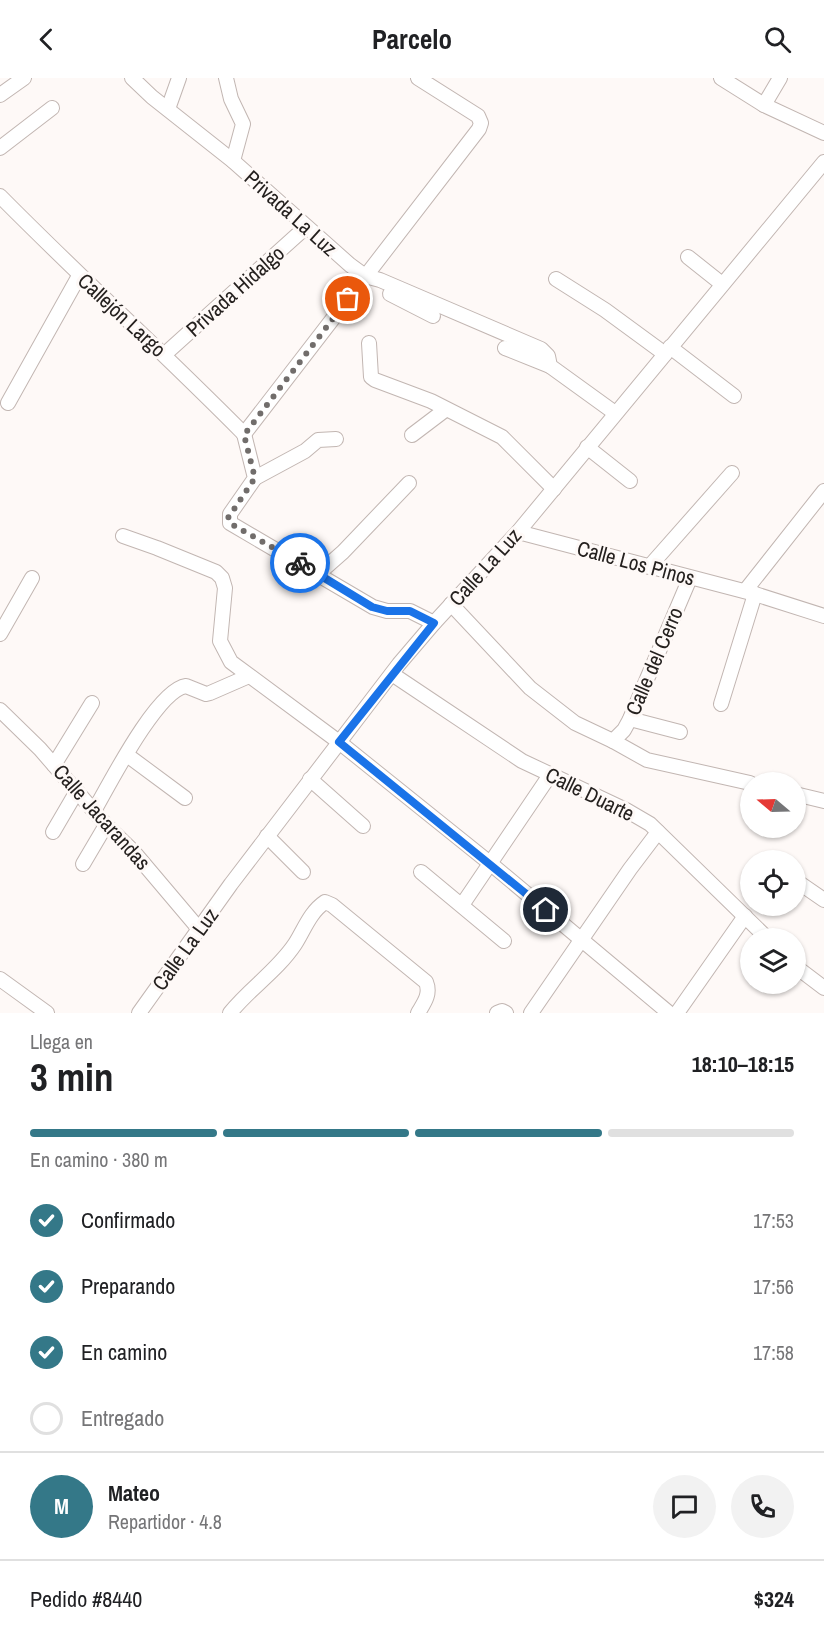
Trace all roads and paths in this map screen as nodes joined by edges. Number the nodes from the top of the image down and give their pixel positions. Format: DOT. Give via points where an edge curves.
graph roads {
  1 [pos="24,78"];
  2 [pos="132,78"];
  3 [pos="179,78"];
  4 [pos="226,78"];
  5 [pos="418,78"];
  6 [pos="721,78"];
  7 [pos="780,78"];
  8 [pos="0,94"];
  9 [pos="764,105"];
  10 [pos="52,108"];
  11 [pos="168,109"];
  12 [pos="824,133"];
  13 [pos="0,148"];
  14 [pos="233,161"];
  15 [pos="821,170"];
  16 [pos="0,196"];
  17 [pos="306,227"];
  18 [pos="688,257"];
  19 [pos="80,276"];
  20 [pos="363,279"];
  21 [pos="556,279"];
  22 [pos="722,284"];
  23 [pos="433,316"];
  24 [pos="369,343"];
  25 [pos="505,348"];
  26 [pos="668,351"];
  27 [pos="165,354"];
  28 [pos="550,366"];
  29 [pos="734,396"];
  30 [pos="8,403"];
  31 [pos="444,410"];
  32 [pos="615,413"];
  33 [pos="244,435"];
  34 [pos="412,435"];
  35 [pos="336,439"];
  36 [pos="587,447"];
  37 [pos="732,473"];
  38 [pos="255,478"];
  39 [pos="630,481"];
  40 [pos="409,483"];
  41 [pos="554,489"];
  42 [pos="824,491"];
  43 [pos="518,532"];
  44 [pos="123,536"];
  45 [pos="649,567"];
  46 [pos="318,574"];
  47 [pos="32,578"];
  48 [pos="690,578"];
  49 [pos="750,593"];
  50 [pos="451,604"];
  51 [pos="824,616"];
  52 [pos="434,623"];
  53 [pos="0,634"];
  54 [pos="396,669"];
  55 [pos="249,676"];
  56 [pos="92,703"];
  57 [pos="721,704"];
  58 [pos="2,716"];
  59 [pos="630,719"];
  60 [pos="680,732"];
  61 [pos="613,741"];
  62 [pos="339,742"];
  63 [pos="127,755"];
  64 [pos="54,765"];
  65 [pos="550,775"];
  66 [pos="310,780"];
  67 [pos="740,781"];
  68 [pos="77,790"];
  69 [pos="806,797"];
  70 [pos="185,798"];
  71 [pos="824,801"];
  72 [pos="94,811"];
  73 [pos="106,825"];
  74 [pos="363,826"];
  75 [pos="52,832"];
  76 [pos="658,832"];
  77 [pos="267,836"];
  78 [pos="83,864"];
  79 [pos="491,864"];
  80 [pos="303,872"];
  81 [pos="421,872"];
  82 [pos="806,888"];
  83 [pos="824,900"];
  84 [pos="462,905"];
  85 [pos="740,911"];
  86 [pos="745,916"];
  87 [pos="757,928"];
  88 [pos="199,929"];
  89 [pos="583,940"];
  90 [pos="504,941"];
  91 [pos="806,974"];
  92 [pos="0,979"];
  93 [pos="824,987"];
  94 [pos="47,1013"];
  95 [pos="139,1013"];
  96 [pos="230,1013"];
  97 [pos="418,1013"];
  98 [pos="497,1013"];
  99 [pos="506,1013"];
  100 [pos="531,1013"];
  101 [pos="669,1013"];
  102 [pos="677,1013"];
  1 -- 8 [label="street"];
  2 -- 11 [label="street, Privada La Luz"];
  3 -- 11 [label="street"];
  4 -- 14 [label="street" via="243,124"];
  5 -- 20 [label="street" via="478,116 481,123"];
  6 -- 9 [label="street"];
  7 -- 9 [label="street"];
  9 -- 12 [label="street"];
  10 -- 13 [label="street"];
  11 -- 14 [label="street, Privada La Luz"];
  14 -- 17 [label="street, Privada La Luz"];
  15 -- 22 [label="street, Calle La Luz"];
  16 -- 19 [label="street, Callejón Largo"];
  17 -- 20 [label="street, Privada La Luz"];
  17 -- 27 [label="street, Privada Hidalgo"];
  18 -- 22 [label="street"];
  19 -- 27 [label="street, Callejón Largo"];
  19 -- 30 [label="street"];
  20 -- 23 [label="street"];
  20 -- 28 [label="street, Privada La Luz" via="380,280 541,349"];
  20 -- 33 [label="street"];
  21 -- 26 [label="street"];
  22 -- 26 [label="street, Calle La Luz"];
  24 -- 31 [label="street" via="371,377"];
  25 -- 28 [label="street"];
  26 -- 29 [label="street"];
  26 -- 32 [label="street, Calle La Luz"];
  27 -- 33 [label="street, Callejón Largo"];
  28 -- 32 [label="street, Privada La Luz"];
  31 -- 34 [label="street"];
  31 -- 41 [label="street" via="502,437"];
  32 -- 36 [label="street, Calle La Luz"];
  33 -- 38 [label="street"];
  35 -- 38 [label="street" via="318,440"];
  36 -- 39 [label="street"];
  36 -- 41 [label="street, Calle La Luz"];
  37 -- 45 [label="street"];
  38 -- 46 [label="street" via="230,514 230,523"];
  40 -- 46 [label="street"];
  41 -- 43 [label="street, Calle La Luz"];
  42 -- 49 [label="street"];
  43 -- 45 [label="street, Calle Los Pinos"];
  43 -- 50 [label="street, Calle La Luz"];
  44 -- 55 [label="street" via="216,572 222,578 225,588 220,641 227,658"];
  45 -- 48 [label="street, Calle Los Pinos"];
  46 -- 52 [label="street" via="372,607 410,611"];
  47 -- 53 [label="street"];
  48 -- 49 [label="street, Calle Los Pinos"];
  48 -- 59 [label="street, Calle del Cerro"];
  49 -- 51 [label="street, Calle Los Pinos"];
  49 -- 57 [label="street"];
  50 -- 52 [label="street, Calle La Luz"];
  50 -- 61 [label="street" via="556,710"];
  52 -- 54 [label="street, Calle La Luz"];
  54 -- 62 [label="street, Calle La Luz"];
  54 -- 65 [label="street, Calle Duarte" via="522,760"];
  55 -- 62 [label="street"];
  55 -- 63 [label="street" via="206,694 186,686 174,690 149,719"];
  56 -- 64 [label="street"];
  58 -- 64 [label="street, Calle Jacarandas"];
  59 -- 60 [label="street"];
  59 -- 61 [label="street, Calle del Cerro"];
  61 -- 67 [label="street" via="647,760"];
  62 -- 66 [label="street, Calle La Luz"];
  62 -- 79 [label="street"];
  63 -- 70 [label="street"];
  63 -- 72 [label="street"];
  64 -- 68 [label="street, Calle Jacarandas"];
  65 -- 76 [label="street, Calle Duarte" via="626,810"];
  65 -- 79 [label="street"];
  66 -- 74 [label="street"];
  66 -- 77 [label="street, Calle La Luz"];
  68 -- 72 [label="street, Calle Jacarandas"];
  68 -- 75 [label="street"];
  69 -- 71 [label="street"];
  72 -- 73 [label="street, Calle Jacarandas"];
  73 -- 78 [label="street"];
  73 -- 88 [label="street, Calle Jacarandas" via="133,850"];
  76 -- 85 [label="street, Calle Duarte"];
  76 -- 89 [label="street"];
  77 -- 80 [label="street"];
  77 -- 88 [label="street, Calle La Luz"];
  79 -- 84 [label="street"];
  79 -- 89 [label="street"];
  81 -- 84 [label="street"];
  82 -- 83 [label="street"];
  84 -- 90 [label="street"];
  86 -- 87 [label="street, Calle Duarte"];
  86 -- 102 [label="street"];
  88 -- 95 [label="street, Calle La Luz"];
  89 -- 100 [label="street"];
  89 -- 101 [label="street"];
  91 -- 93 [label="street"];
  92 -- 94 [label="street"];
  96 -- 97 [label="street" via="283,961 325,902 426,982 429,991"];
  98 -- 99 [label="street"];
}
